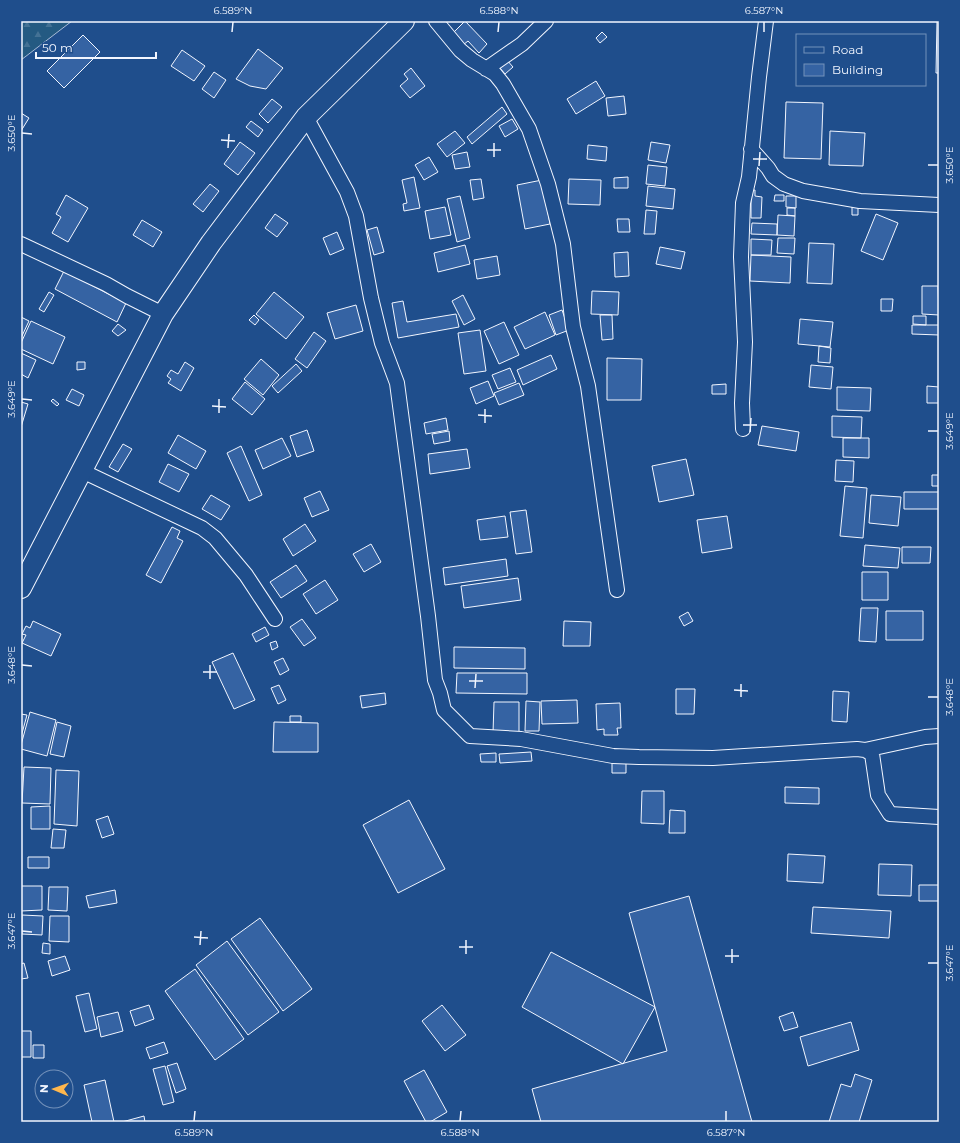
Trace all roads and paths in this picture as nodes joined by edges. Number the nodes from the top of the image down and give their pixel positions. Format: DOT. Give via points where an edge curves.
graph roads {
  1 [pos="404,21"];
  2 [pos="436,21"];
  3 [pos="546,21"];
  4 [pos="766,21"];
  5 [pos="486,69"];
  6 [pos="306,117"];
  7 [pos="751,149"];
  8 [pos="939,205"];
  9 [pos="21,244"];
  10 [pos="163,314"];
  11 [pos="743,429"];
  12 [pos="82,471"];
  13 [pos="21,588"];
  14 [pos="617,590"];
  15 [pos="275,619"];
  16 [pos="939,736"];
  17 [pos="865,750"];
  18 [pos="939,817"];
  1 -- 6 [label="street"];
  2 -- 5 [label="street" via="460,50"];
  3 -- 5 [label="street" via="522,44"];
  4 -- 7 [label="street"];
  5 -- 14 [label="street" via="495,74 503,84 529,129 548,184 563,244 573,327 588,386"];
  6 -- 10 [label="street" via="211,243"];
  6 -- 17 [label="street" via="347,192 356,216 382,343 397,383 435,680 444,710 470,736 521,739 613,756 713,758"];
  7 -- 8 [label="street" via="774,176 784,184 803,191 860,200"];
  7 -- 11 [label="street" via="749,177 743,203 741,257 745,342"];
  9 -- 10 [label="street"];
  10 -- 12 [label="street"];
  12 -- 13 [label="street"];
  12 -- 15 [label="street" via="202,528 215,538 246,575"];
  16 -- 17 [label="street"];
  17 -- 18 [label="street" via="872,754 878,795 890,814"];
}
